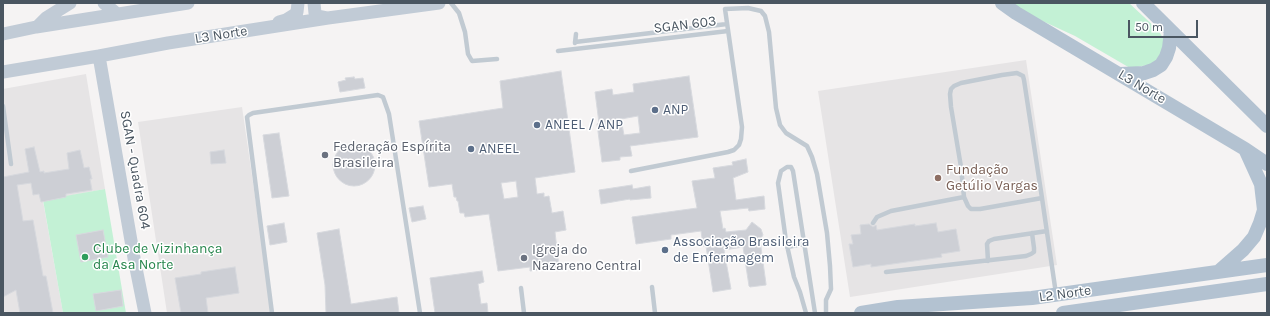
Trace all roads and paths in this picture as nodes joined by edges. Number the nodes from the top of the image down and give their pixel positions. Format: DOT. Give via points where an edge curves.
graph roads {
  1 [pos="70,3"];
  2 [pos="104,3"];
  3 [pos="188,3"];
  4 [pos="298,3"];
  5 [pos="314,3"];
  6 [pos="439,3"];
  7 [pos="451,3"];
  8 [pos="995,3"];
  9 [pos="1002,3"];
  10 [pos="1143,3"];
  11 [pos="1016,13"];
  12 [pos="117,14"];
  13 [pos="328,18"];
  14 [pos="727,24"];
  15 [pos="36,27"];
  16 [pos="728,31"];
  17 [pos="1171,31"];
  18 [pos="232,33"];
  19 [pos="3,34"];
  20 [pos="576,34"];
  21 [pos="575,42"];
  22 [pos="574,49"];
  23 [pos="558,51"];
  24 [pos="100,56"];
  25 [pos="497,59"];
  26 [pos="3,72"];
  27 [pos="1120,74"];
  28 [pos="3,106"];
  29 [pos="1264,122"];
  30 [pos="1245,149"];
  31 [pos="11,164"];
  32 [pos="1267,164"];
  33 [pos="631,171"];
  34 [pos="964,197"];
  35 [pos="1042,198"];
  36 [pos="873,223"];
  37 [pos="1047,231"];
  38 [pos="1032,233"];
  39 [pos="804,244"];
  40 [pos="787,247"];
  41 [pos="988,261"];
  42 [pos="1267,265"];
  43 [pos="886,272"];
  44 [pos="1216,273"];
  45 [pos="1267,284"];
  46 [pos="652,287"];
  47 [pos="521,288"];
  48 [pos="1057,295"];
  49 [pos="898,310"];
  50 [pos="145,313"];
  51 [pos="272,313"];
  52 [pos="420,313"];
  53 [pos="524,313"];
  54 [pos="655,313"];
  55 [pos="806,313"];
  56 [pos="815,313"];
  57 [pos="826,313"];
  58 [pos="862,313"];
  59 [pos="1063,313"];
  1 -- 15 [label="main road"];
  2 -- 12 [label="main road"];
  3 -- 12 [label="main road"];
  4 -- 18 [label="main road" via="296,12 286,20"];
  5 -- 13 [label="main road" via="315,13"];
  6 -- 13 [label="main road, L3 Norte"];
  7 -- 25 [label="lane" via="459,13 468,54 472,61"];
  8 -- 11 [label="main road, L3 Norte"];
  9 -- 11 [label="main road, L3 Norte"];
  10 -- 17 [label="main road"];
  11 -- 27 [label="main road, L3 Norte"];
  12 -- 15 [label="main road"];
  13 -- 18 [label="main road, L3 Norte"];
  14 -- 16 [label="lane, SGAN 603"];
  14 -- 21 [label="lane, SGAN 603"];
  14 -- 57 [label="lane" via="725,9 748,8 761,11 765,16 780,125 786,133 806,146 817,174 827,233 832,289 826,300"];
  15 -- 19 [label="main road"];
  16 -- 22 [label="lane, SGAN 603"];
  16 -- 33 [label="lane" via="742,127 739,145 728,152"];
  17 -- 27 [label="main road" via="1167,53 1161,65 1144,73"];
  17 -- 29 [label="main road"];
  18 -- 24 [label="main road, L3 Norte"];
  20 -- 21 [label="lane"];
  21 -- 22 [label="lane"];
  22 -- 23 [label="lane, SGAN 603"];
  24 -- 26 [label="main road, L3 Norte"];
  24 -- 50 [label="main road, SGAN - Quadra 604"];
  27 -- 30 [label="main road, L3 Norte"];
  28 -- 31 [label="lane"];
  30 -- 32 [label="main road, L3 Norte"];
  30 -- 44 [label="main road" via="1261,184 1264,210 1254,237"];
  34 -- 35 [label="lane" via="968,206 974,210"];
  34 -- 35 [label="lane" via="951,107 951,89 961,83 1017,73 1021,74 1024,80"];
  34 -- 36 [label="lane" via="891,211 881,214"];
  35 -- 37 [label="lane"];
  37 -- 38 [label="lane"];
  37 -- 48 [label="lane"];
  38 -- 41 [label="lane" via="989,241"];
  38 -- 41 [label="lane" via="1034,252 1031,254"];
  39 -- 40 [label="lane"];
  39 -- 40 [label="lane" via="793,171 791,167 787,167 781,171 778,183"];
  39 -- 56 [label="lane"];
  40 -- 55 [label="lane"];
  41 -- 43 [label="lane"];
  42 -- 44 [label="main road, L2 Norte"];
  44 -- 48 [label="main road, L2 Norte"];
  45 -- 59 [label="main road, L2 Norte"];
  46 -- 54 [label="lane"];
  47 -- 53 [label="lane"];
  48 -- 49 [label="main road, L2 Norte"];
  49 -- 58 [label="main road, L2 Norte"];
  51 -- 52 [label="lane" via="247,118 253,113 378,95 383,97 389,114"];
}
